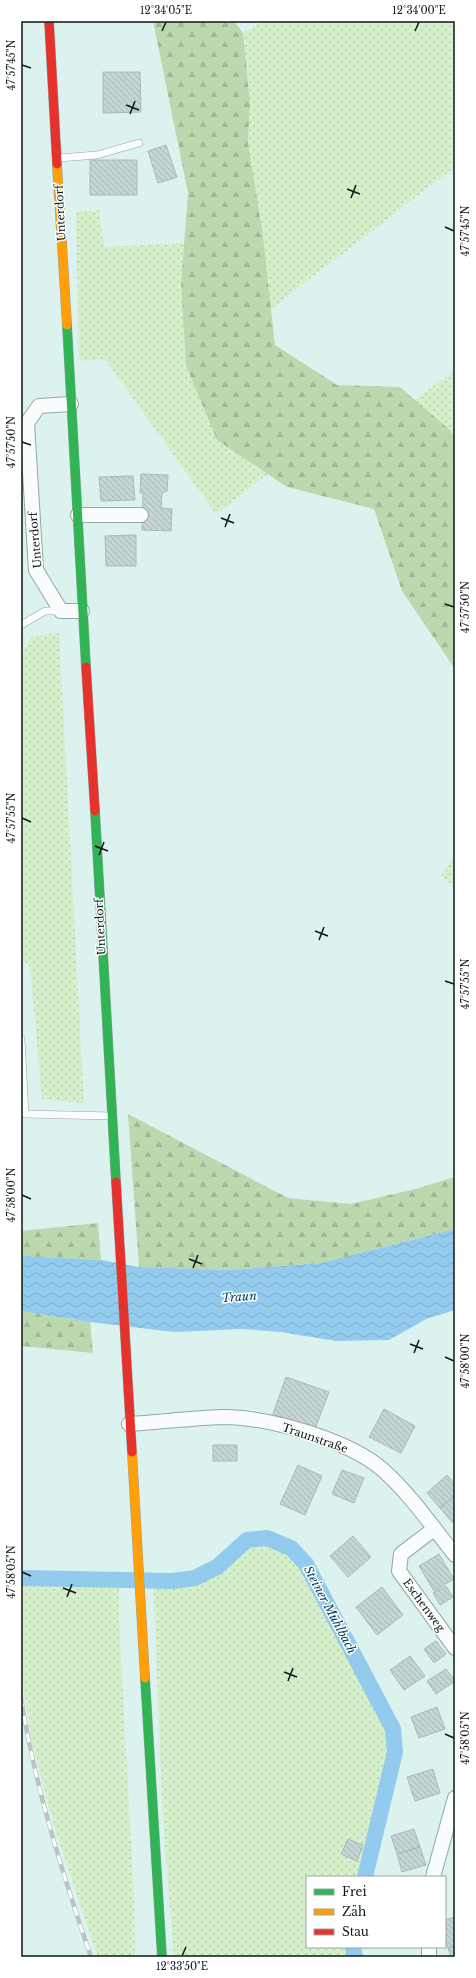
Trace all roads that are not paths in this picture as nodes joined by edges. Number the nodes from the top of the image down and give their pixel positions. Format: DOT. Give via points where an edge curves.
graph roads {
  1 [pos="48,21"];
  2 [pos="139,143"];
  3 [pos="57,158"];
  4 [pos="71,404"];
  5 [pos="78,515"];
  6 [pos="141,515"];
  7 [pos="61,611"];
  8 [pos="82,611"];
  9 [pos="21,625"];
  10 [pos="21,1039"];
  11 [pos="111,1116"];
  12 [pos="130,1424"];
  13 [pos="434,1529"];
  14 [pos="455,1555"];
  15 [pos="455,1648"];
  16 [pos="455,1798"];
  17 [pos="433,1876"];
  18 [pos="162,1957"];
  1 -- 3 [label="main road, Unterdorf"];
  2 -- 3 [label="lane" via="97,156"];
  3 -- 4 [label="main road, Unterdorf"];
  4 -- 5 [label="main road, Unterdorf"];
  4 -- 7 [label="street, Unterdorf" via="39,406 27,423 36,570"];
  5 -- 6 [label="street"];
  5 -- 8 [label="main road, Unterdorf"];
  7 -- 8 [label="street"];
  7 -- 9 [label="lane" via="46,611"];
  8 -- 11 [label="main road, Unterdorf"];
  10 -- 11 [label="lane" via="25,1114"];
  11 -- 12 [label="main road, Unterdorf"];
  12 -- 13 [label="street, Traunstraße" via="224,1417 269,1423 307,1433 347,1447 382,1469"];
  12 -- 18 [label="main road, Unterdorf"];
  13 -- 14 [label="street, Traunstraße"];
  13 -- 15 [label="street, Eschenweg" via="401,1554 399,1572"];
  16 -- 17 [label="street"];
}
